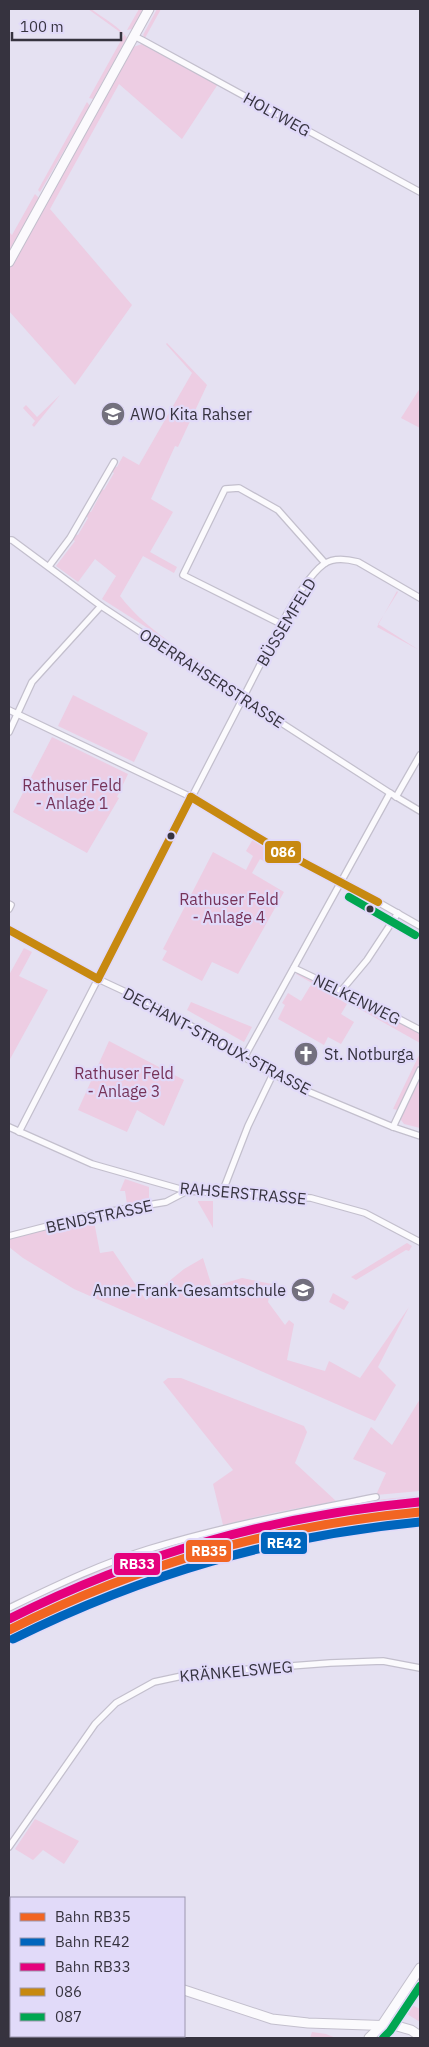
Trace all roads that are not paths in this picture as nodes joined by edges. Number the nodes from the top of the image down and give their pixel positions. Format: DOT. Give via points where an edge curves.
graph roads {
  1 [pos="149,9"];
  2 [pos="134,36"];
  3 [pos="420,192"];
  4 [pos="9,262"];
  5 [pos="114,462"];
  6 [pos="9,540"];
  7 [pos="325,563"];
  8 [pos="49,566"];
  9 [pos="420,598"];
  10 [pos="101,606"];
  11 [pos="281,624"];
  12 [pos="243,698"];
  13 [pos="9,710"];
  14 [pos="18,713"];
  15 [pos="9,732"];
  16 [pos="420,755"];
  17 [pos="390,794"];
  18 [pos="190,797"];
  19 [pos="396,797"];
  20 [pos="420,811"];
  21 [pos="341,881"];
  22 [pos="9,904"];
  23 [pos="9,909"];
  24 [pos="398,913"];
  25 [pos="420,926"];
  26 [pos="9,930"];
  27 [pos="294,968"];
  28 [pos="98,979"];
  29 [pos="341,991"];
  30 [pos="420,1030"];
  31 [pos="245,1056"];
  32 [pos="420,1070"];
  33 [pos="273,1074"];
  34 [pos="9,1127"];
  35 [pos="393,1127"];
  36 [pos="19,1132"];
  37 [pos="420,1136"];
  38 [pos="187,1191"];
  39 [pos="222,1193"];
  40 [pos="9,1236"];
  41 [pos="420,1242"];
  42 [pos="376,1497"];
  43 [pos="9,1608"];
  44 [pos="420,1668"];
  45 [pos="9,1847"];
  46 [pos="420,1968"];
  47 [pos="185,1990"];
  48 [pos="382,2025"];
  49 [pos="420,2036"];
  50 [pos="369,2038"];
  1 -- 2 [label="street"];
  2 -- 3 [label="street, HOLTWEG"];
  2 -- 4 [label="street"];
  5 -- 8 [label="street" via="70,538"];
  6 -- 8 [label="street, OBERRAHSERSTRASSE"];
  7 -- 9 [label="street, BÜSSEMFELD" via="338,559 358,562"];
  7 -- 11 [label="street, BÜSSEMFELD" via="310,579"];
  7 -- 11 [label="street" via="278,510 240,488 225,489 183,575"];
  8 -- 10 [label="street, OBERRAHSERSTRASSE"];
  10 -- 12 [label="street, OBERRAHSERSTRASSE"];
  10 -- 14 [label="street" via="32,682"];
  11 -- 12 [label="street, BÜSSEMFELD"];
  12 -- 17 [label="street, OBERRAHSERSTRASSE"];
  12 -- 18 [label="street, BÜSSEMFELD"];
  13 -- 14 [label="street"];
  14 -- 15 [label="street"];
  14 -- 18 [label="street"];
  16 -- 19 [label="street"];
  17 -- 19 [label="street, OBERRAHSERSTRASSE"];
  17 -- 21 [label="street"];
  18 -- 21 [label="street" via="272,846"];
  18 -- 28 [label="street, BÜSSEMFELD"];
  19 -- 20 [label="street, OBERRAHSERSTRASSE"];
  21 -- 24 [label="street"];
  21 -- 27 [label="street"];
  22 -- 23 [label="street"];
  24 -- 25 [label="street"];
  24 -- 29 [label="street" via="368,960"];
  26 -- 28 [label="street, DECHANT-STROUX-STRASSE"];
  27 -- 29 [label="street, NELKENWEG"];
  27 -- 31 [label="street"];
  28 -- 31 [label="street, DECHANT-STROUX-STRASSE"];
  28 -- 36 [label="street, BÜSSEMFELD"];
  29 -- 30 [label="street, NELKENWEG"];
  31 -- 33 [label="street, DECHANT-STROUX-STRASSE"];
  32 -- 35 [label="street"];
  33 -- 35 [label="street, DECHANT-STROUX-STRASSE"];
  33 -- 39 [label="street"];
  34 -- 36 [label="street, RAHSERSTRASSE"];
  35 -- 37 [label="street, DECHANT-STROUX-STRASSE"];
  36 -- 38 [label="street, RAHSERSTRASSE" via="92,1164"];
  38 -- 39 [label="street, RAHSERSTRASSE"];
  38 -- 40 [label="street, BENDSTRASSE" via="166,1202 94,1214"];
  39 -- 41 [label="street, RAHSERSTRASSE" via="311,1198 365,1213"];
  42 -- 43 [label="street" via="244,1523 148,1549 72,1577"];
  44 -- 45 [label="street, KRÄNKELSWEG" via="383,1661 330,1663 196,1673 148,1685 116,1703 94,1724"];
  46 -- 48 [label="street"];
  47 -- 48 [label="street" via="272,2019"];
  48 -- 49 [label="street" via="411,2030"];
  48 -- 50 [label="street"];
}
